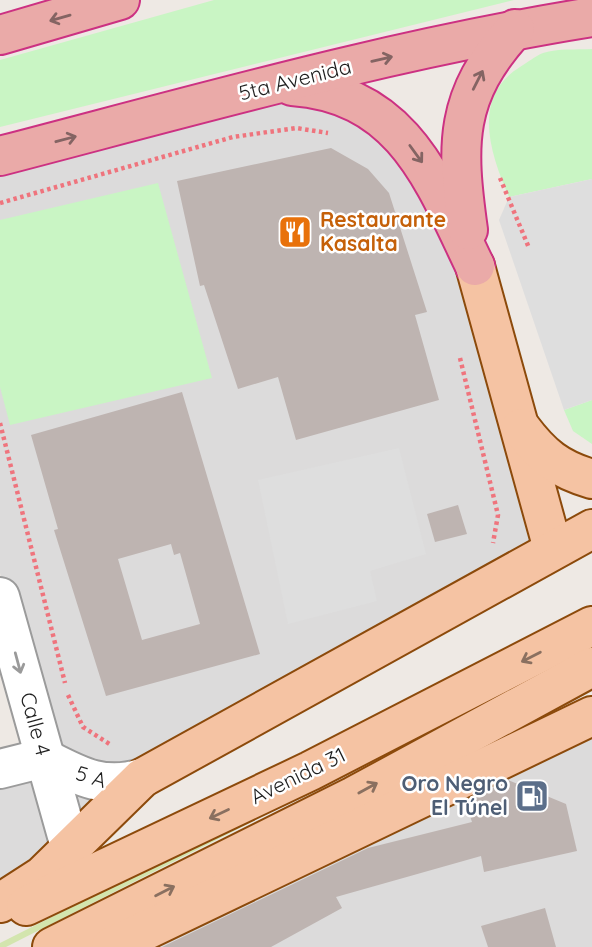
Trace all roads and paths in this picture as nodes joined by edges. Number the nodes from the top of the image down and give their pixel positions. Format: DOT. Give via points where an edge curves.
graph roads {
  1 [pos="120,0"];
  2 [pos="592,17"];
  3 [pos="515,29"];
  4 [pos="0,35"];
  5 [pos="273,84"];
  6 [pos="335,134"];
  7 [pos="0,156"];
  8 [pos="499,174"];
  9 [pos="0,203"];
  10 [pos="529,248"];
  11 [pos="475,266"];
  12 [pos="458,351"];
  13 [pos="0,423"];
  14 [pos="518,424"];
  15 [pos="592,479"];
  16 [pos="592,529"];
  17 [pos="493,545"];
  18 [pos="553,549"];
  19 [pos="0,597"];
  20 [pos="592,626"];
  21 [pos="592,667"];
  22 [pos="592,716"];
  23 [pos="123,744"];
  24 [pos="44,758"];
  25 [pos="0,769"];
  26 [pos="142,778"];
  27 [pos="71,850"];
  28 [pos="0,903"];
  29 [pos="0,918"];
  30 [pos="52,947"];
  31 [pos="111,947"];
  1 -- 4 [label="highway, one-way"];
  2 -- 3 [label="highway, 5ta Avenida"];
  5 -- 3 [label="highway, 5ta Avenida, one-way"];
  11 -- 3 [label="highway, one-way" via="460,143 470,95 489,57"];
  7 -- 5 [label="highway, 5ta Avenida, one-way"];
  5 -- 11 [label="highway, one-way" via="324,89 354,101 384,121 419,157"];
  6 -- 9 [label="path" via="296,128 233,137"];
  8 -- 10 [label="path"];
  11 -- 14 [label="main road"];
  12 -- 17 [label="path" via="498,515"];
  13 -- 23 [label="path" via="68,697 83,727 111,745"];
  14 -- 15 [label="main road" via="541,454 570,473"];
  14 -- 18 [label="main road"];
  16 -- 18 [label="main road"];
  18 -- 26 [label="main road"];
  19 -- 24 [label="street, Calle 4, one-way"];
  20 -- 29 [label="main road, Avenida 31, one-way" via="310,771"];
  30 -- 21 [label="main road, Avenida 31, one-way" via="354,796"];
  22 -- 31 [label="main road"];
  24 -- 25 [label="street"];
  24 -- 26 [label="street, 5 A" via="84,779 120,785"];
  24 -- 27 [label="street, Calle 4"];
  26 -- 27 [label="main road"];
  27 -- 28 [label="main road"];
}
